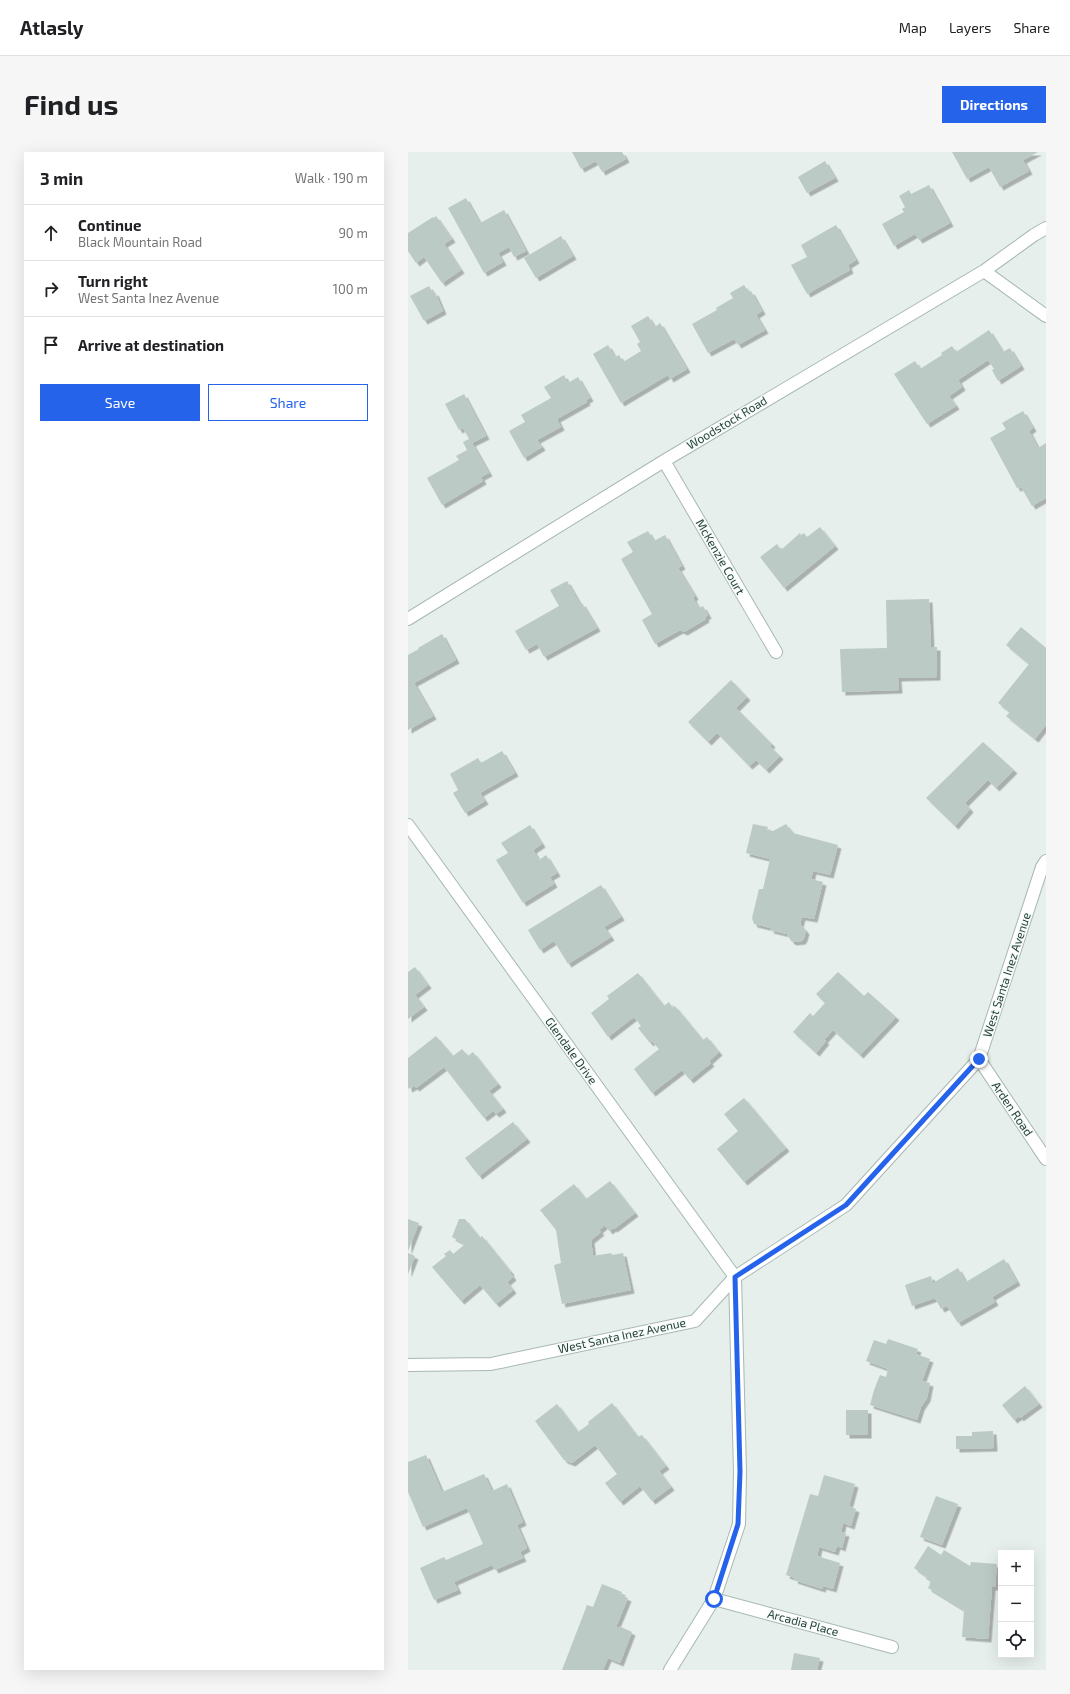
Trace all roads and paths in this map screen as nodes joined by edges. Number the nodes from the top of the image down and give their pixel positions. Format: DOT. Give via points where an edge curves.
graph roads {
  1 [pos="1046,228"];
  2 [pos="984,271"];
  3 [pos="1046,316"];
  4 [pos="664,461"];
  5 [pos="408,619"];
  6 [pos="776,652"];
  7 [pos="408,825"];
  8 [pos="1046,861"];
  9 [pos="979,1059"];
  10 [pos="1046,1159"];
  11 [pos="735,1277"];
  12 [pos="408,1365"];
  13 [pos="714,1599"];
  14 [pos="892,1647"];
  15 [pos="670,1670"];
  1 -- 2 [label="street, Woodstock Road"];
  2 -- 3 [label="street"];
  2 -- 4 [label="street, Woodstock Road"];
  4 -- 5 [label="street, Woodstock Road"];
  4 -- 6 [label="street, McKenzie Court"];
  7 -- 11 [label="street, Glendale Drive"];
  8 -- 9 [label="street, West Santa Inez Avenue"];
  9 -- 10 [label="street, Arden Road"];
  9 -- 11 [label="street, West Santa Inez Avenue" via="846,1205"];
  11 -- 12 [label="street, West Santa Inez Avenue" via="695,1321 491,1364"];
  11 -- 13 [label="street" via="740,1472 738,1524"];
  13 -- 14 [label="street, Arcadia Place"];
  13 -- 15 [label="street"];
}
